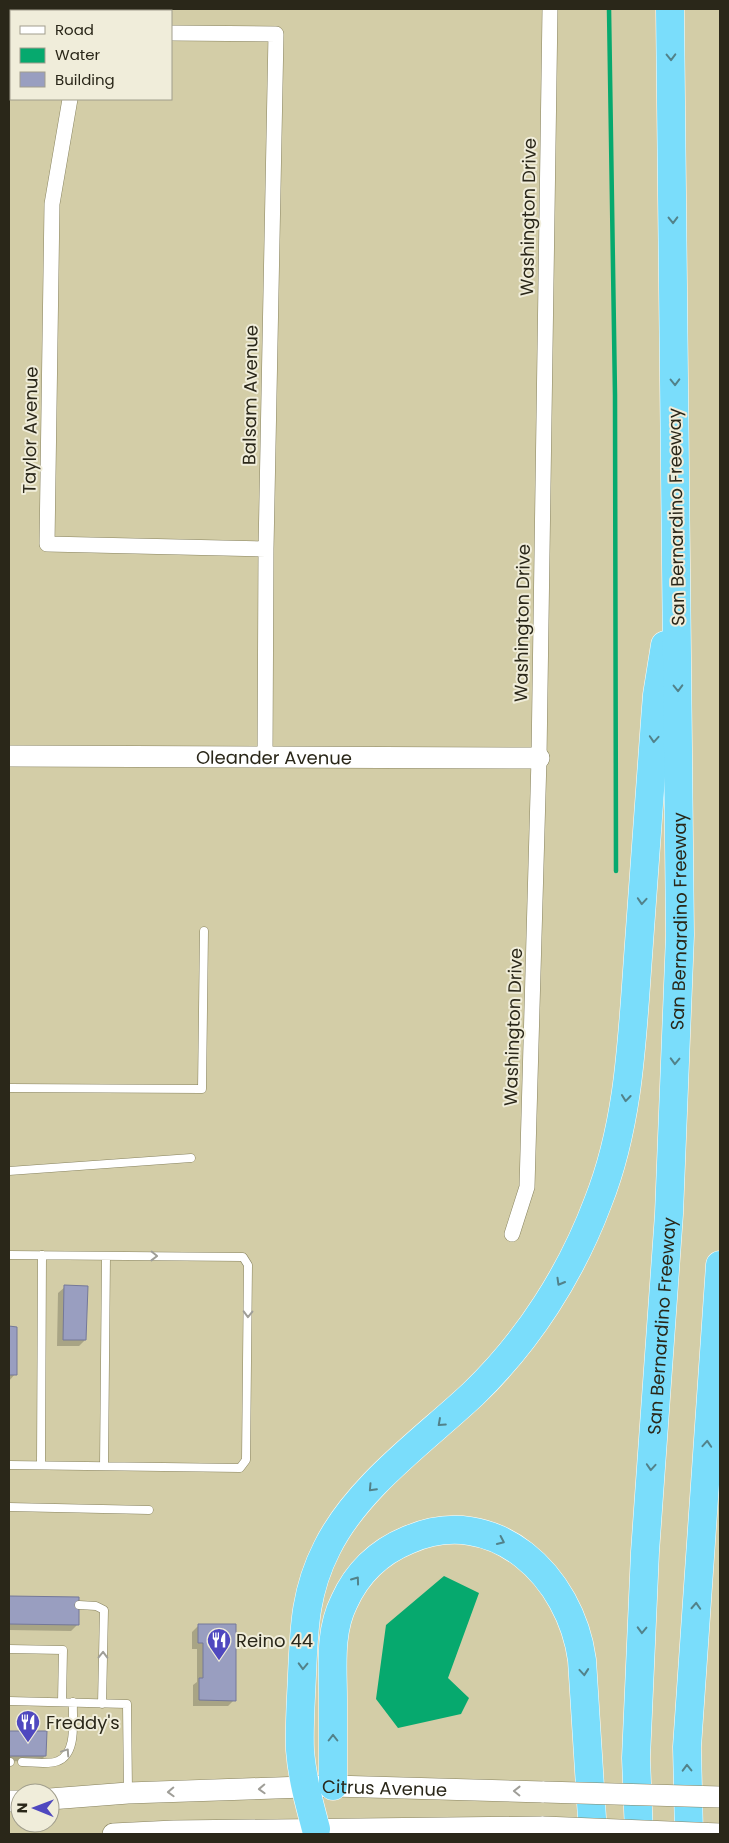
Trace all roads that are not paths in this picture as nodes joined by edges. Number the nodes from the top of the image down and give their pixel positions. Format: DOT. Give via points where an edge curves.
graph roads {
  1 [pos="550,9"];
  2 [pos="670,9"];
  3 [pos="172,33"];
  4 [pos="70,100"];
  5 [pos="266,549"];
  6 [pos="677,570"];
  7 [pos="9,756"];
  8 [pos="265,757"];
  9 [pos="539,758"];
  10 [pos="204,931"];
  11 [pos="9,1088"];
  12 [pos="192,1158"];
  13 [pos="9,1171"];
  14 [pos="512,1234"];
  15 [pos="9,1255"];
  16 [pos="42,1255"];
  17 [pos="106,1256"];
  18 [pos="720,1265"];
  19 [pos="9,1465"];
  20 [pos="41,1465"];
  21 [pos="104,1466"];
  22 [pos="9,1507"];
  23 [pos="149,1510"];
  24 [pos="79,1606"];
  25 [pos="9,1649"];
  26 [pos="9,1701"];
  27 [pos="62,1702"];
  28 [pos="73,1702"];
  29 [pos="102,1704"];
  30 [pos="22,1762"];
  31 [pos="333,1786"];
  32 [pos="305,1787"];
  33 [pos="128,1793"];
  34 [pos="720,1797"];
  35 [pos="60,1798"];
  36 [pos="316,1829"];
  37 [pos="113,1834"];
  38 [pos="594,1834"];
  39 [pos="640,1834"];
  40 [pos="689,1834"];
  41 [pos="720,1834"];
  1 -- 9 [label="street, Washington Drive"];
  2 -- 6 [label="highway, San Bernardino Freeway, one-way"];
  3 -- 5 [label="street, Balsam Avenue" via="276,34"];
  4 -- 5 [label="street, Taylor Avenue" via="52,204 46,544"];
  5 -- 8 [label="street, Balsam Avenue"];
  6 -- 32 [label="highway, one-way" via="657,695 631,1047 625,1106 615,1155 583,1239 542,1313 515,1349 475,1392 358,1503 328,1546 314,1578 304,1617 300,1741"];
  6 -- 39 [label="highway, San Bernardino Freeway, one-way" via="680,935 670,1214 645,1552 636,1758"];
  7 -- 8 [label="main road, Oleander Avenue"];
  8 -- 9 [label="main road, Oleander Avenue"];
  9 -- 14 [label="street, Washington Drive" via="527,1187"];
  10 -- 11 [label="lane" via="202,1089"];
  12 -- 13 [label="lane"];
  15 -- 16 [label="lane"];
  16 -- 17 [label="lane"];
  16 -- 20 [label="lane"];
  17 -- 21 [label="lane"];
  17 -- 21 [label="lane, one-way" via="243,1257 248,1265 246,1460 240,1468"];
  40 -- 18 [label="highway, one-way" via="687,1747"];
  19 -- 20 [label="lane"];
  20 -- 21 [label="lane"];
  22 -- 23 [label="lane"];
  29 -- 24 [label="lane, one-way" via="104,1610 96,1606"];
  25 -- 27 [label="lane" via="63,1650"];
  26 -- 27 [label="lane"];
  27 -- 28 [label="lane"];
  28 -- 29 [label="lane"];
  30 -- 28 [label="lane, one-way" via="57,1762 64,1758 71,1747"];
  29 -- 33 [label="lane" via="127,1704"];
  31 -- 32 [label="main road, Citrus Avenue"];
  34 -- 31 [label="main road, Citrus Avenue, one-way, bridge"];
  31 -- 38 [label="highway, one-way" via="334,1640 339,1613 351,1587 375,1560 402,1542 434,1532 472,1532 504,1542 531,1560 556,1588 570,1614 578,1634 582,1660"];
  32 -- 33 [label="main road, Citrus Avenue, one-way"];
  32 -- 36 [label="highway"];
  33 -- 35 [label="main road, Citrus Avenue"];
  36 -- 37 [label="main road"];
  36 -- 41 [label="main road, bridge" via="543,1827"];
}
